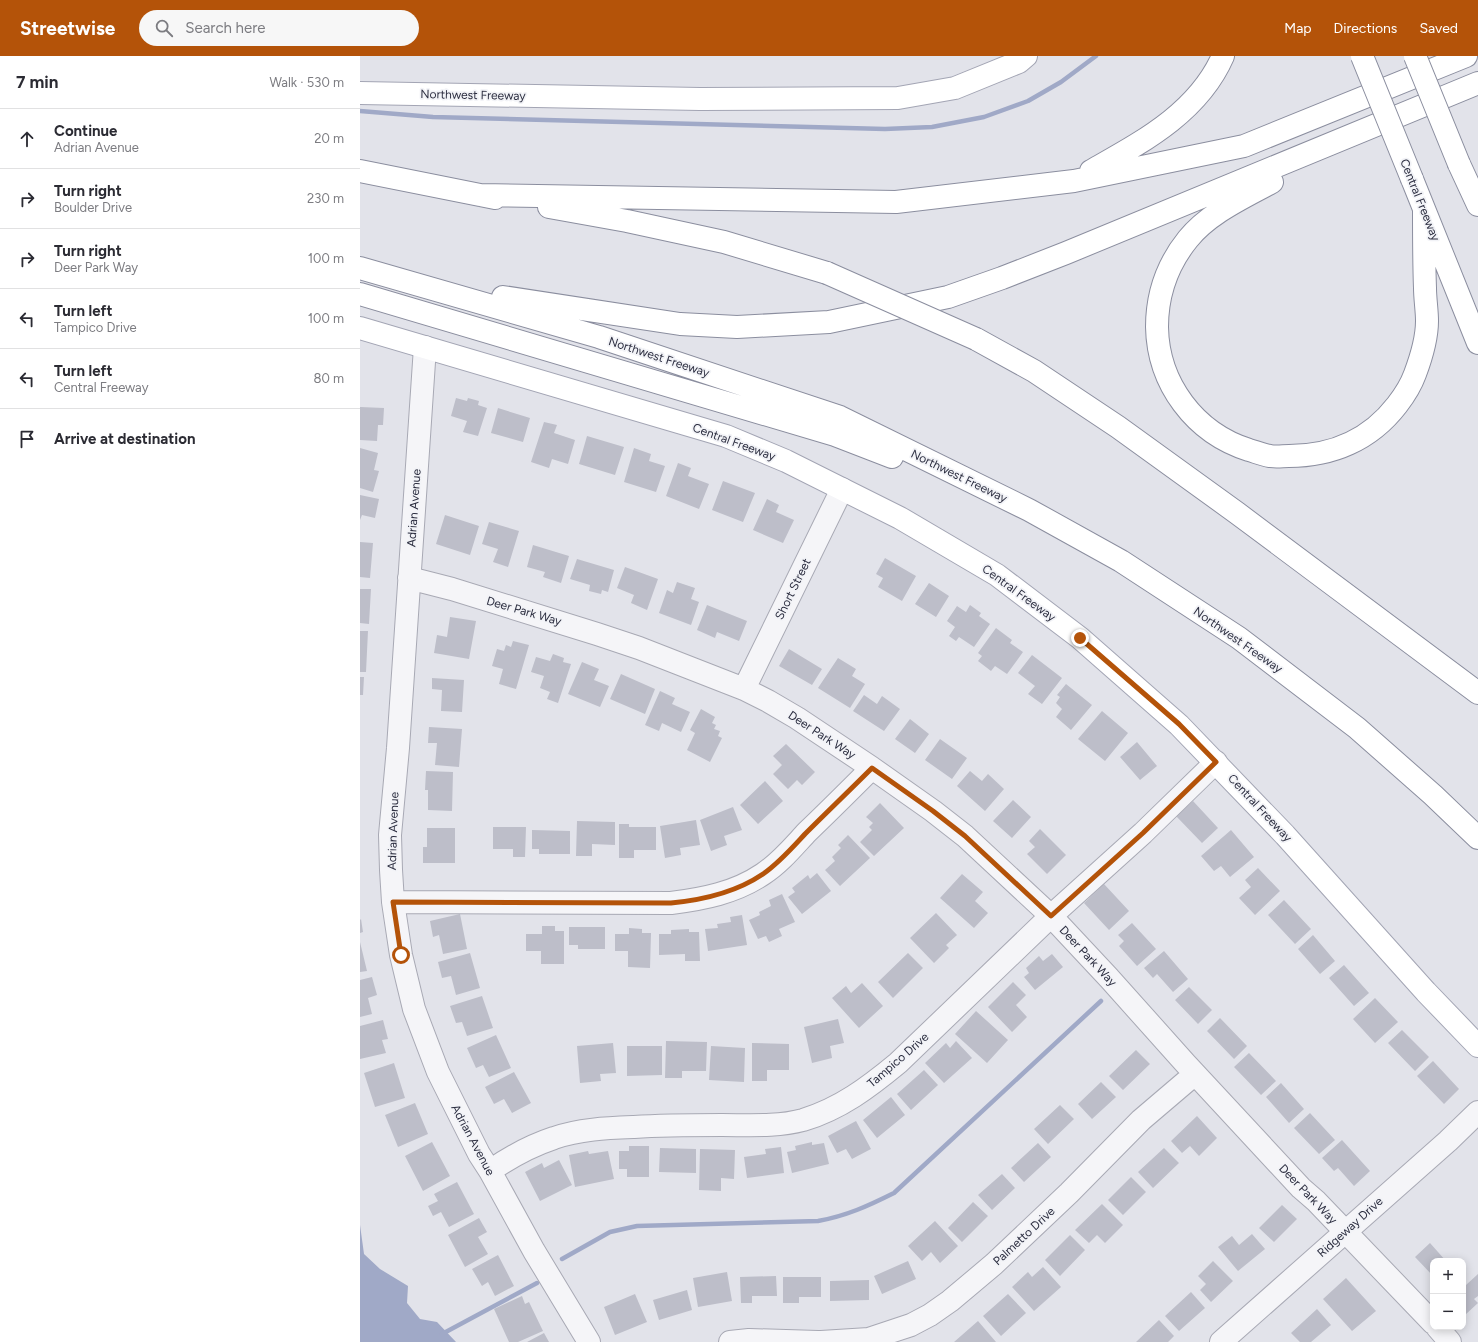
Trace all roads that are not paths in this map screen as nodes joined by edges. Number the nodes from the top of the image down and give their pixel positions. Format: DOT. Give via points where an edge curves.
graph roads {
  1 [pos="1026,56"];
  2 [pos="1223,56"];
  3 [pos="1362,56"];
  4 [pos="1415,56"];
  5 [pos="1466,56"];
  6 [pos="1478,83"];
  7 [pos="360,93"];
  8 [pos="1322,148"];
  9 [pos="360,171"];
  10 [pos="1467,175"];
  11 [pos="1074,181"];
  12 [pos="480,195"];
  13 [pos="1478,205"];
  14 [pos="1424,211"];
  15 [pos="360,268"];
  16 [pos="415,283"];
  17 [pos="360,294"];
  18 [pos="360,328"];
  19 [pos="1478,343"];
  20 [pos="425,347"];
  21 [pos="842,489"];
  22 [pos="1029,510"];
  23 [pos="409,578"];
  24 [pos="744,689"];
  25 [pos="1478,693"];
  26 [pos="1216,762"];
  27 [pos="872,768"];
  28 [pos="1478,838"];
  29 [pos="393,902"];
  30 [pos="1051,916"];
  31 [pos="1478,1046"];
  32 [pos="1195,1074"];
  33 [pos="1478,1112"];
  34 [pos="490,1171"];
  35 [pos="1345,1232"];
  36 [pos="1430,1320"];
  37 [pos="1440,1330"];
  38 [pos="588,1342"];
  39 [pos="730,1342"];
  40 [pos="820,1342"];
  41 [pos="1221,1342"];
  42 [pos="1450,1342"];
  1 -- 7 [label="main road, Northwest Freeway" via="1019,62 956,88 898,98 700,99"];
  2 -- 11 [label="main road" via="1209,81 1180,114 1133,147"];
  3 -- 14 [label="main road, Central Freeway, bridge"];
  4 -- 10 [label="main road, bridge"];
  5 -- 11 [label="main road" via="1244,146"];
  6 -- 8 [label="main road"];
  8 -- 14 [label="main road" via="1308,164 1217,212 1188,238 1163,283 1157,311 1157,339 1163,367 1175,393 1198,421 1221,438 1270,456 1303,456 1330,452 1352,443 1388,416 1404,397 1424,345 1427,322"];
  8 -- 16 [label="main road" via="1002,278 948,297 829,322 737,327 680,324"];
  9 -- 12 [label="main road"];
  10 -- 13 [label="main road"];
  11 -- 12 [label="main road" via="896,202"];
  12 -- 25 [label="main road, bridge" via="626,221 716,241 828,273 976,339 1034,371 1118,427"];
  14 -- 19 [label="main road, Central Freeway"];
  15 -- 16 [label="main road, Northwest Freeway"];
  16 -- 22 [label="main road, Northwest Freeway" via="606,339 840,417"];
  17 -- 22 [label="main road" via="835,435"];
  18 -- 20 [label="main road, Central Freeway"];
  20 -- 21 [label="main road, Central Freeway" via="726,436 786,461"];
  20 -- 23 [label="street, Adrian Avenue"];
  21 -- 24 [label="street, Short Street"];
  21 -- 26 [label="main road, Central Freeway" via="900,518 997,575 1086,643 1179,724"];
  22 -- 28 [label="main road, Northwest Freeway" via="1121,561 1239,638 1357,728"];
  23 -- 24 [label="street, Deer Park Way" via="597,634"];
  23 -- 29 [label="street, Adrian Avenue" via="390,834"];
  24 -- 27 [label="street, Deer Park Way" via="797,718"];
  26 -- 30 [label="street, Tampico Drive" via="1143,833"];
  26 -- 31 [label="main road, Central Freeway"];
  27 -- 29 [label="street" via="790,852 763,874 720,895 671,903"];
  27 -- 30 [label="street, Deer Park Way" via="928,806 965,836"];
  29 -- 34 [label="street, Adrian Avenue" via="401,955 414,1009 438,1072"];
  30 -- 32 [label="street, Deer Park Way"];
  30 -- 34 [label="street, Tampico Drive" via="898,1062 853,1098 830,1110 802,1120 775,1125 652,1126 587,1130 555,1137 531,1146"];
  32 -- 35 [label="street, Deer Park Way"];
  32 -- 40 [label="street, Palmetto Drive" via="1141,1120 1070,1193 950,1301 911,1324 868,1339"];
  33 -- 35 [label="street, Ridgeway Drive"];
  34 -- 38 [label="street, Adrian Avenue"];
  35 -- 36 [label="street, Deer Park Way"];
  35 -- 41 [label="street, Ridgeway Drive"];
  37 -- 42 [label="street"];
  39 -- 40 [label="street, Palmetto Drive"];
}
